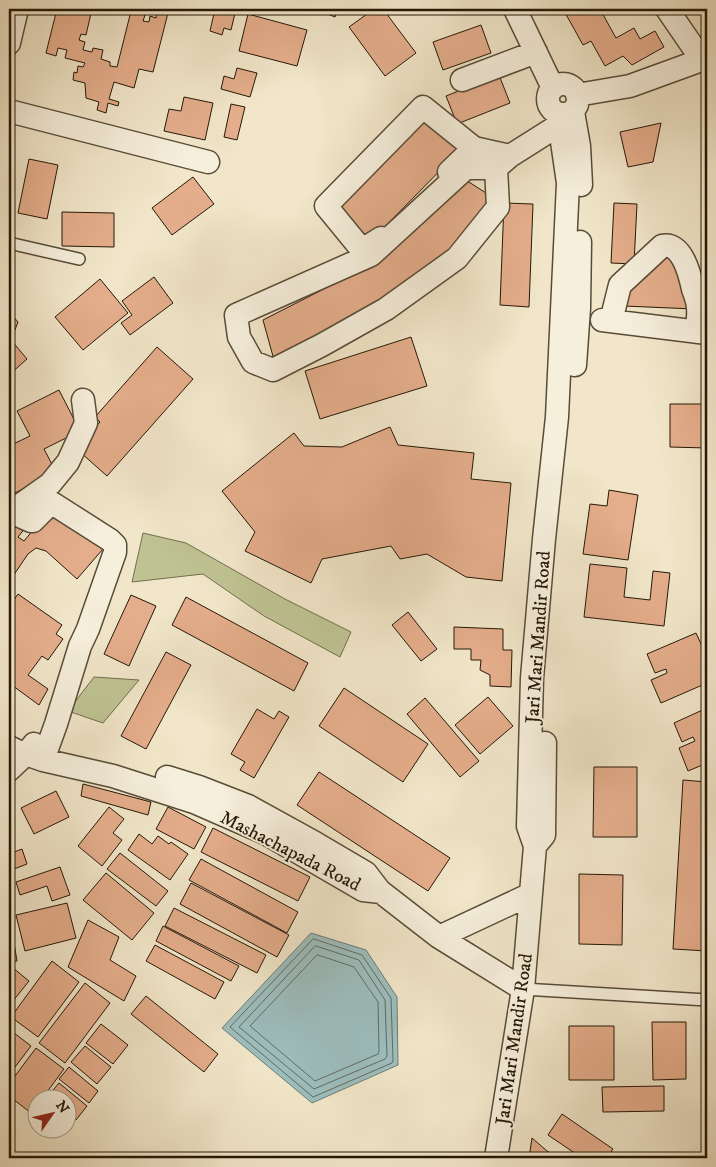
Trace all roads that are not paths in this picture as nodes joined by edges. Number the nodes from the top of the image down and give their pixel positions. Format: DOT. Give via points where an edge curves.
graph roads {
  1 [pos="16,9"];
  2 [pos="515,9"];
  3 [pos="530,9"];
  4 [pos="667,9"];
  5 [pos="9,43"];
  6 [pos="536,52"];
  7 [pos="705,59"];
  8 [pos="462,80"];
  9 [pos="564,103"];
  10 [pos="9,111"];
  11 [pos="474,148"];
  12 [pos="208,162"];
  13 [pos="503,162"];
  14 [pos="9,243"];
  15 [pos="80,259"];
  16 [pos="570,316"];
  17 [pos="607,321"];
  18 [pos="702,333"];
  19 [pos="83,400"];
  20 [pos="9,515"];
  21 [pos="9,734"];
  22 [pos="32,751"];
  23 [pos="9,770"];
  24 [pos="531,894"];
  25 [pos="439,937"];
  26 [pos="523,989"];
  27 [pos="707,1000"];
  28 [pos="496,1158"];
  1 -- 5 [label="street"];
  2 -- 6 [label="street, Jari Mari Mandir Road"];
  3 -- 9 [label="street"];
  4 -- 7 [label="street"];
  6 -- 8 [label="street"];
  6 -- 9 [label="street, Jari Mari Mandir Road"];
  7 -- 9 [label="street" via="630,86"];
  9 -- 13 [label="street"];
  9 -- 16 [label="street, Jari Mari Mandir Road"];
  10 -- 12 [label="street"];
  11 -- 11 [label="street" via="423,107 326,206 362,250 385,235"];
  11 -- 13 [label="street"];
  13 -- 13 [label="street" via="498,207 457,258 386,309 273,370 253,362 239,337 236,315 371,255 466,168"];
  14 -- 15 [label="lane"];
  16 -- 17 [label="street" via="593,311"];
  16 -- 24 [label="street, Jari Mari Mandir Road" via="557,417 547,582 532,678 528,826 535,846"];
  17 -- 18 [label="street"];
  17 -- 18 [label="street" via="620,285 666,245 681,256 688,268"];
  19 -- 20 [label="street" via="86,424 68,462 50,484"];
  20 -- 22 [label="street" via="13,513 31,522 54,504 115,545 88,629"];
  21 -- 22 [label="street, Mashachapada Road"];
  22 -- 23 [label="street"];
  22 -- 25 [label="street, Mashachapada Road" via="113,776 196,795 268,825 363,890 381,892"];
  24 -- 25 [label="street"];
  24 -- 26 [label="street, Jari Mari Mandir Road"];
  25 -- 26 [label="street, Mashachapada Road"];
  26 -- 27 [label="lane"];
  26 -- 28 [label="street, Jari Mari Mandir Road"];
}
